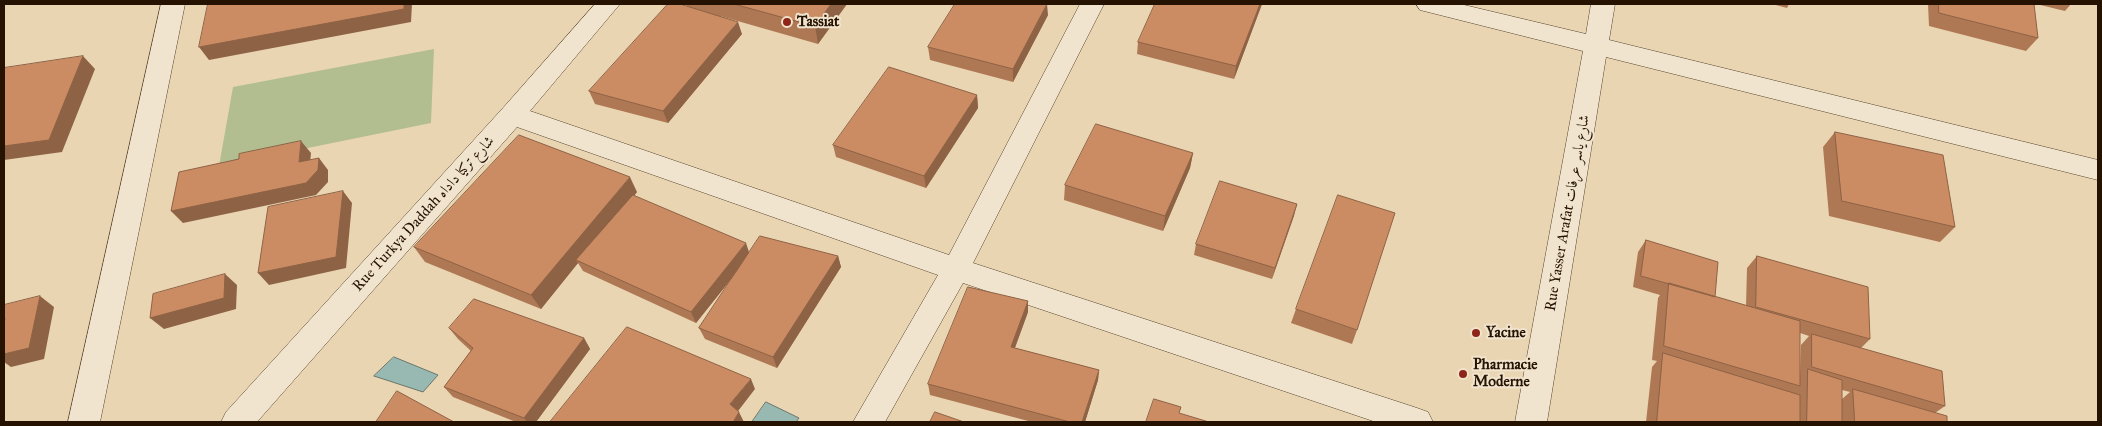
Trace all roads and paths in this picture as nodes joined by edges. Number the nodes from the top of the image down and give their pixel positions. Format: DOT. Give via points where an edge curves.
graph roads {
  1 [pos="173,4"];
  2 [pos="608,4"];
  3 [pos="1092,4"];
  4 [pos="1428,4"];
  5 [pos="1603,4"];
  6 [pos="1597,46"];
  7 [pos="512,115"];
  8 [pos="2098,170"];
  9 [pos="956,269"];
  10 [pos="84,422"];
  11 [pos="237,422"];
  12 [pos="869,422"];
  13 [pos="1417,422"];
  14 [pos="1531,422"];
  1 -- 10 [label="street"];
  2 -- 7 [label="street, Rue Turkya Daddah شارع تركيا داداه"];
  3 -- 9 [label="street"];
  4 -- 6 [label="street"];
  5 -- 6 [label="street, Rue Yasser Arafat شارع ياسر عرفات"];
  6 -- 8 [label="street"];
  6 -- 14 [label="street, Rue Yasser Arafat شارع ياسر عرفات"];
  7 -- 9 [label="street"];
  7 -- 11 [label="street, Rue Turkya Daddah شارع تركيا داداه"];
  9 -- 12 [label="street"];
  9 -- 13 [label="street"];
}
